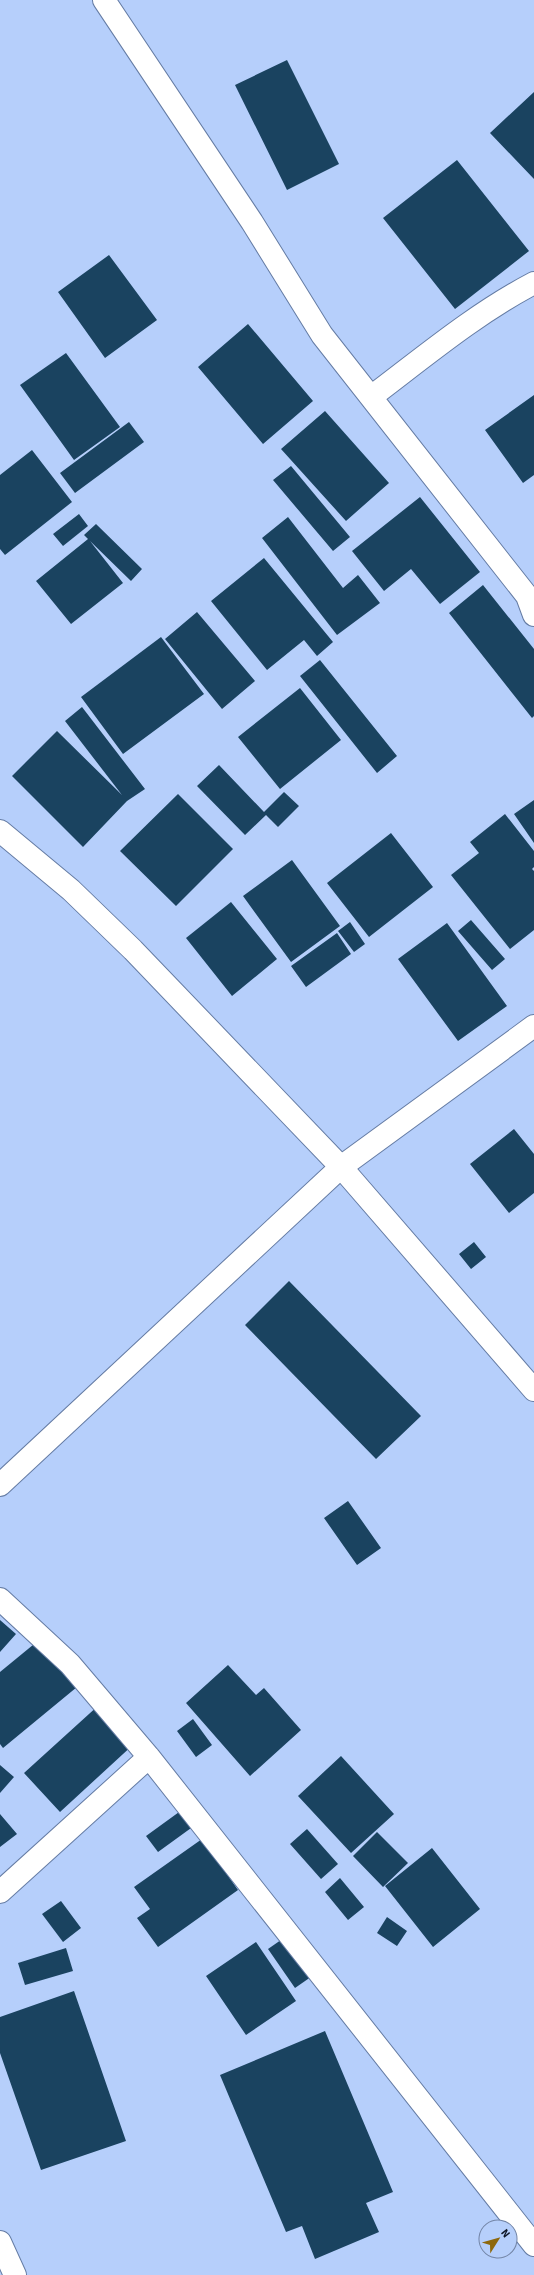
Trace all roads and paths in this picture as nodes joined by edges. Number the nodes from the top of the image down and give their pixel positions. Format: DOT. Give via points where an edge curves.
graph roads {
  1 [pos="104,0"];
  2 [pos="534,283"];
  3 [pos="371,397"];
  4 [pos="534,615"];
  5 [pos="0,831"];
  6 [pos="534,1026"];
  7 [pos="341,1167"];
  8 [pos="534,1390"];
  9 [pos="0,1485"];
  10 [pos="0,1599"];
  11 [pos="149,1757"];
  12 [pos="0,1892"];
  13 [pos="0,2242"];
  14 [pos="534,2245"];
  15 [pos="15,2275"];
  1 -- 3 [label="street" via="252,222 322,335"];
  2 -- 3 [label="street" via="469,322"];
  3 -- 4 [label="street" via="527,596"];
  5 -- 7 [label="street" via="71,890 134,950"];
  6 -- 7 [label="street"];
  7 -- 8 [label="street"];
  7 -- 9 [label="street"];
  10 -- 11 [label="street" via="70,1664"];
  11 -- 12 [label="street"];
  11 -- 14 [label="street"];
  13 -- 15 [label="street"];
}
